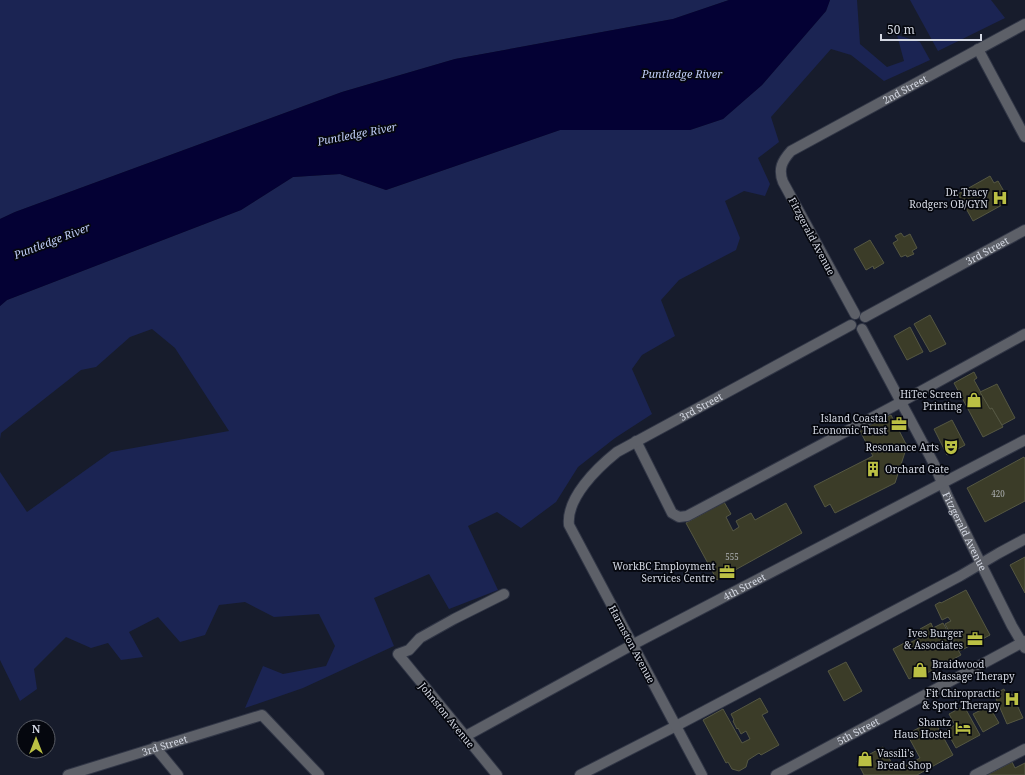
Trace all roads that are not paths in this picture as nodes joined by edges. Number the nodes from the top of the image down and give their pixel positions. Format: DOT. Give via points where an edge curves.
graph roads {
  1 [pos="1025,24"];
  2 [pos="978,49"];
  3 [pos="1025,137"];
  4 [pos="786,157"];
  5 [pos="1025,230"];
  6 [pos="855,314"];
  7 [pos="865,317"];
  8 [pos="851,325"];
  9 [pos="862,329"];
  10 [pos="1025,334"];
  11 [pos="901,402"];
  12 [pos="1025,440"];
  13 [pos="636,441"];
  14 [pos="943,484"];
  15 [pos="570,510"];
  16 [pos="1025,539"];
  17 [pos="981,564"];
  18 [pos="504,594"];
  19 [pos="1024,644"];
  20 [pos="632,645"];
  21 [pos="676,726"];
  22 [pos="464,737"];
  23 [pos="154,747"];
  24 [pos="1025,749"];
  25 [pos="68,775"];
  26 [pos="178,775"];
  27 [pos="319,775"];
  28 [pos="497,775"];
  29 [pos="580,775"];
  30 [pos="702,775"];
  31 [pos="776,775"];
  32 [pos="975,775"];
  1 -- 2 [label="street, 2nd Street"];
  2 -- 3 [label="street"];
  2 -- 4 [label="street, 2nd Street"];
  4 -- 6 [label="street, Fitzgerald Avenue" via="780,174 783,182"];
  5 -- 7 [label="street, 3rd Street"];
  6 -- 7 [label="street" via="862,314"];
  6 -- 8 [label="street" via="851,318"];
  7 -- 9 [label="street" via="867,322"];
  8 -- 9 [label="street" via="855,329"];
  8 -- 13 [label="street, 3rd Street"];
  9 -- 11 [label="street, Fitzgerald Avenue"];
  10 -- 11 [label="street"];
  11 -- 13 [label="street" via="687,516 679,517 672,513"];
  11 -- 14 [label="street, Fitzgerald Avenue"];
  12 -- 14 [label="street, 4th Street"];
  13 -- 15 [label="street, 3rd Street" via="617,452 598,469 583,487"];
  14 -- 17 [label="street, Fitzgerald Avenue"];
  14 -- 20 [label="street, 4th Street"];
  15 -- 20 [label="street, Harmston Avenue" via="570,525"];
  16 -- 17 [label="street"];
  17 -- 19 [label="street, Fitzgerald Avenue"];
  17 -- 21 [label="street"];
  18 -- 22 [label="street, Johnston Avenue" via="420,638 409,650 398,654"];
  19 -- 31 [label="street, 5th Street"];
  20 -- 21 [label="street, Harmston Avenue"];
  20 -- 22 [label="street, 4th Street"];
  21 -- 29 [label="street"];
  21 -- 30 [label="street, Harmston Avenue"];
  22 -- 28 [label="street, Johnston Avenue"];
  23 -- 25 [label="street, 3rd Street"];
  23 -- 26 [label="street"];
  23 -- 27 [label="street, 3rd Street" via="262,715"];
  24 -- 32 [label="street"];
}
